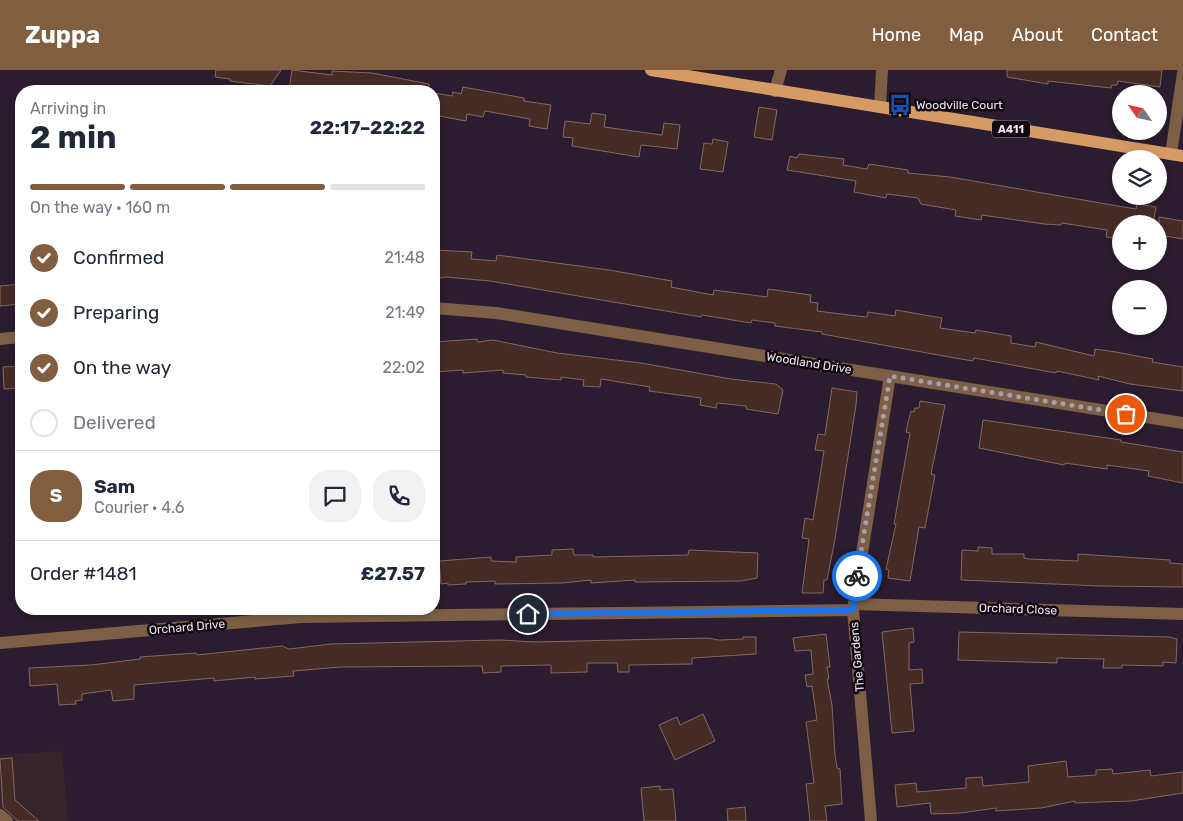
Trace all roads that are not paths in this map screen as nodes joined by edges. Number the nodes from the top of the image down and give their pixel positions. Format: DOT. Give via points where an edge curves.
graph roads {
  1 [pos="651,70"];
  2 [pos="781,70"];
  3 [pos="882,70"];
  4 [pos="1183,73"];
  5 [pos="775,91"];
  6 [pos="880,107"];
  7 [pos="1177,155"];
  8 [pos="440,308"];
  9 [pos="15,338"];
  10 [pos="0,339"];
  11 [pos="890,376"];
  12 [pos="1183,423"];
  13 [pos="854,607"];
  14 [pos="440,614"];
  15 [pos="1183,614"];
  16 [pos="412,615"];
  17 [pos="0,643"];
  18 [pos="0,815"];
  19 [pos="7,821"];
  20 [pos="871,821"];
  1 -- 5 [label="main road, A411"];
  2 -- 5 [label="street"];
  3 -- 6 [label="street"];
  4 -- 7 [label="street"];
  5 -- 6 [label="main road, A411"];
  6 -- 7 [label="main road, A411"];
  8 -- 11 [label="street, Woodland Drive" via="496,313"];
  9 -- 10 [label="street"];
  11 -- 12 [label="street, Woodland Drive"];
  11 -- 13 [label="street, The Gardens"];
  13 -- 14 [label="street, Orchard Drive"];
  13 -- 15 [label="street, Orchard Close"];
  13 -- 20 [label="street, The Gardens"];
  16 -- 17 [label="street, Orchard Drive" via="301,617"];
  18 -- 19 [label="street"];
}
